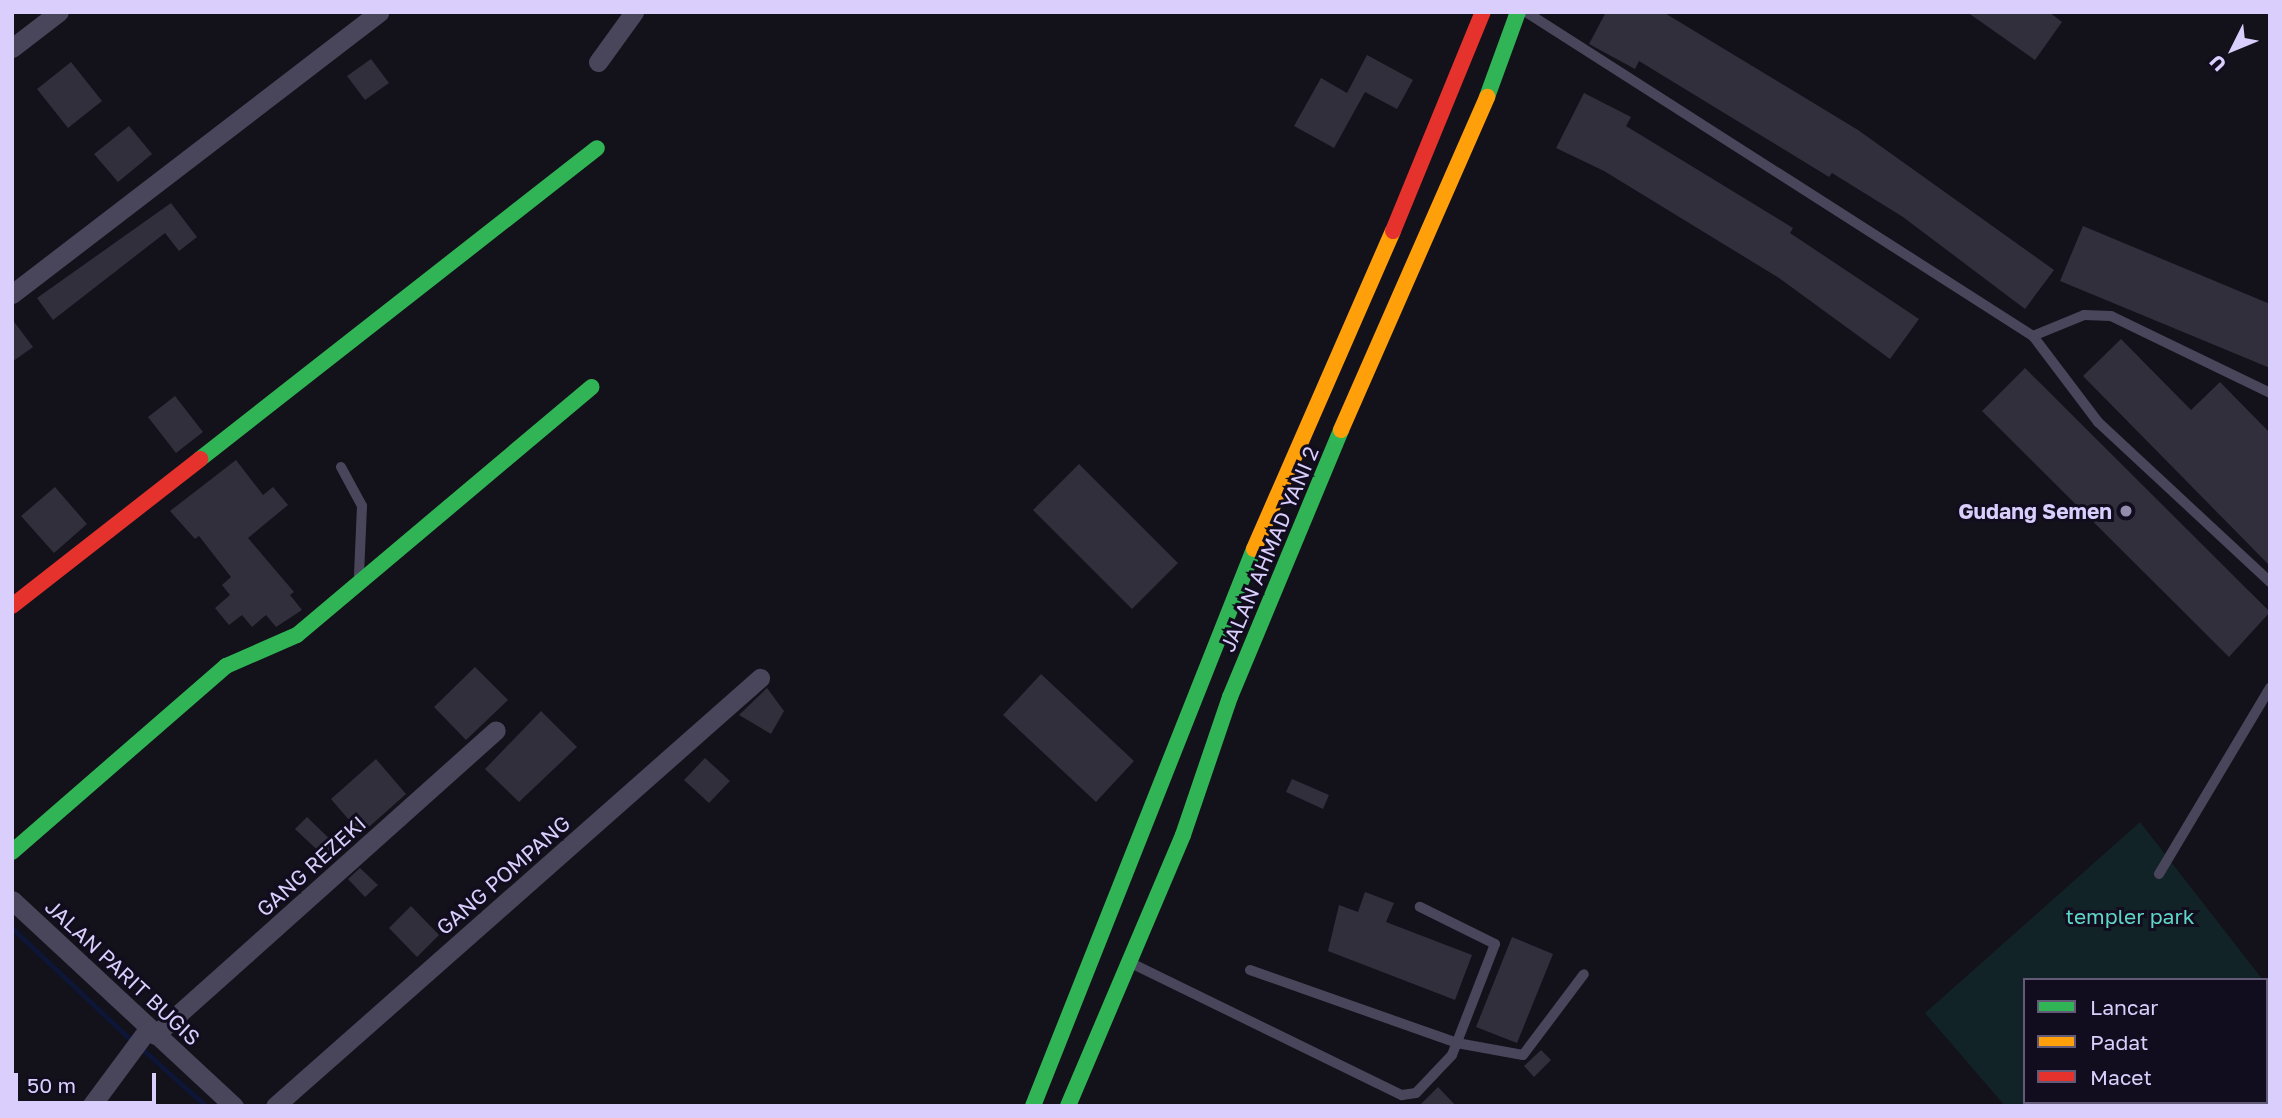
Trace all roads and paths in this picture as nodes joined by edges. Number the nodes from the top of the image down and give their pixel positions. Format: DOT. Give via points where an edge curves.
graph roads {
  1 [pos="59,12"];
  2 [pos="379,12"];
  3 [pos="634,12"];
  4 [pos="1483,12"];
  5 [pos="1518,12"];
  6 [pos="1526,12"];
  7 [pos="12,48"];
  8 [pos="598,62"];
  9 [pos="597,148"];
  10 [pos="12,294"];
  11 [pos="2033,336"];
  12 [pos="591,387"];
  13 [pos="2270,393"];
  14 [pos="341,467"];
  15 [pos="2270,582"];
  16 [pos="359,583"];
  17 [pos="12,606"];
  18 [pos="760,678"];
  19 [pos="2270,688"];
  20 [pos="496,730"];
  21 [pos="12,852"];
  22 [pos="2159,874"];
  23 [pos="1420,907"];
  24 [pos="15,908"];
  25 [pos="1128,962"];
  26 [pos="1250,970"];
  27 [pos="1584,974"];
  28 [pos="152,1032"];
  29 [pos="1457,1042"];
  30 [pos="91,1106"];
  31 [pos="234,1106"];
  32 [pos="275,1106"];
  33 [pos="1033,1106"];
  34 [pos="1068,1106"];
  1 -- 7 [label="street"];
  2 -- 10 [label="street"];
  3 -- 8 [label="street"];
  4 -- 33 [label="main road, JALAN AHMAD YANI 2" via="1338,363 1241,579"];
  5 -- 25 [label="main road, JALAN AHMAD YANI 2" via="1480,116 1366,369 1230,697 1183,835"];
  6 -- 11 [label="lane"];
  9 -- 17 [label="main road"];
  11 -- 13 [label="lane" via="2084,315 2111,316"];
  11 -- 15 [label="lane" via="2098,422"];
  12 -- 16 [label="main road"];
  14 -- 16 [label="lane" via="362,506"];
  16 -- 21 [label="main road" via="297,635 226,666"];
  18 -- 32 [label="street, GANG POMPANG"];
  19 -- 22 [label="lane"];
  20 -- 28 [label="street, GANG REZEKI"];
  23 -- 29 [label="lane" via="1495,944"];
  24 -- 28 [label="street, JALAN PARIT BUGIS"];
  25 -- 29 [label="lane" via="1402,1095 1424,1088"];
  25 -- 34 [label="main road, JALAN AHMAD YANI 2"];
  26 -- 29 [label="lane"];
  27 -- 29 [label="lane" via="1523,1055"];
  28 -- 30 [label="street, GANG REZEKI"];
  28 -- 31 [label="street, JALAN PARIT BUGIS"];
}
